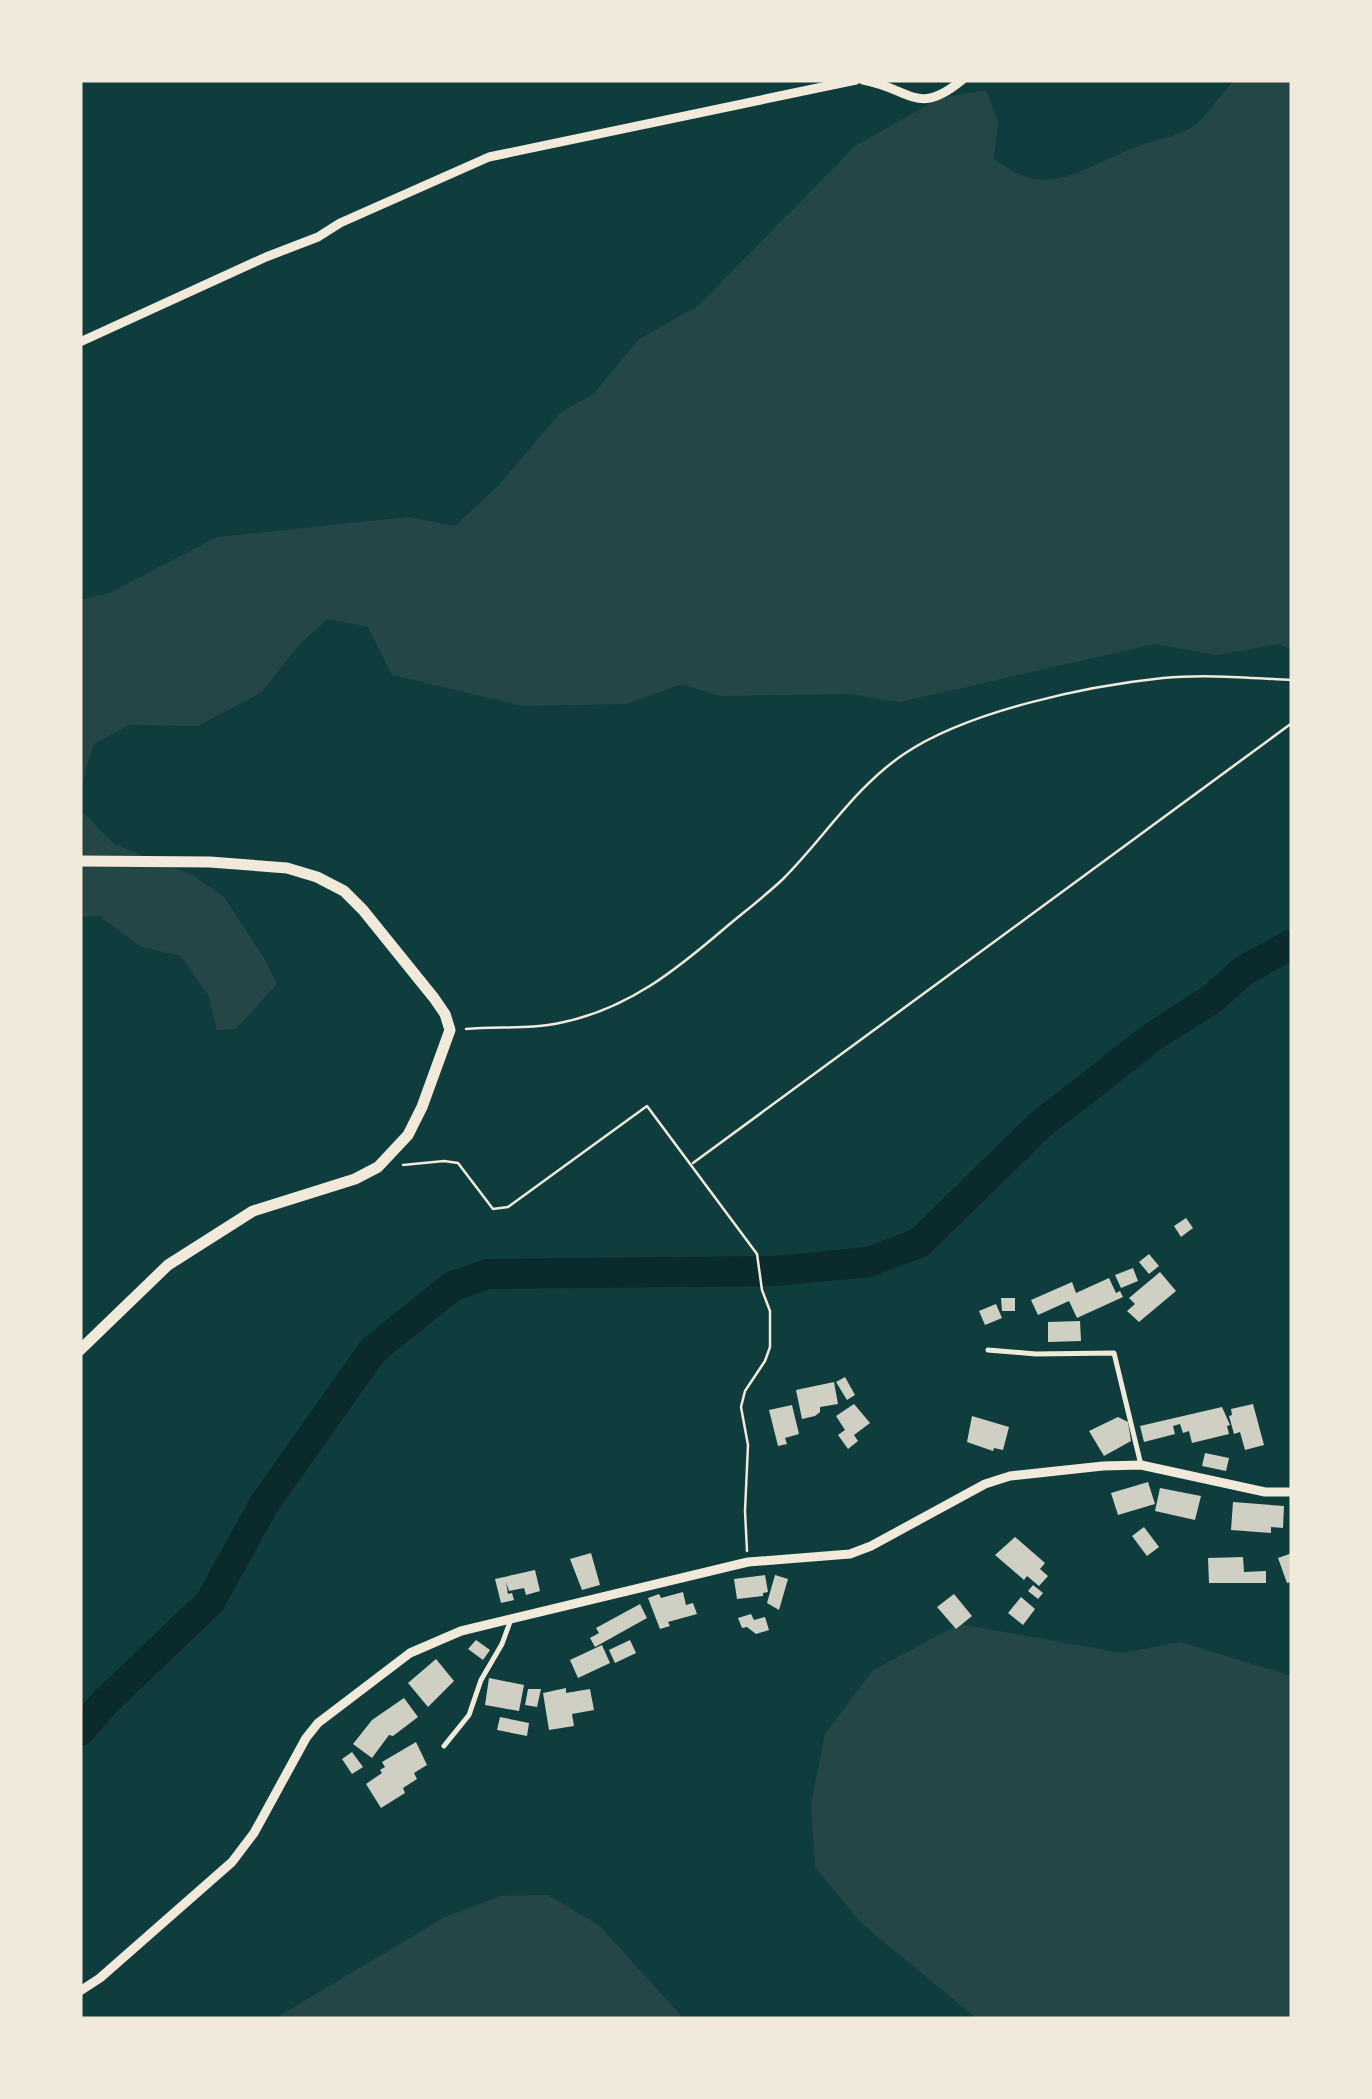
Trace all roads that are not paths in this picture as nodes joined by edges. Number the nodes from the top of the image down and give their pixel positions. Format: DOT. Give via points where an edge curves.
graph roads {
  1 [pos="860,80"];
  2 [pos="962,80"];
  3 [pos="80,342"];
  4 [pos="80,861"];
  5 [pos="80,1350"];
  6 [pos="988,1350"];
  7 [pos="1141,1465"];
  8 [pos="1292,1492"];
  9 [pos="511,1619"];
  10 [pos="444,1746"];
  11 [pos="80,1990"];
  1 -- 2 [label="street" via="920,100 941,98"];
  1 -- 3 [label="street" via="489,157"];
  4 -- 5 [label="street" via="210,862 317,877 363,910 446,1014 450,1030 408,1135 378,1167 253,1211 168,1265"];
  6 -- 7 [label="lane" via="1114,1353"];
  7 -- 8 [label="street"];
  7 -- 9 [label="street" via="1010,1476 850,1554 748,1562"];
  9 -- 10 [label="lane" via="469,1714"];
  9 -- 11 [label="street" via="424,1644 329,1714 306,1738 232,1862"];
}
